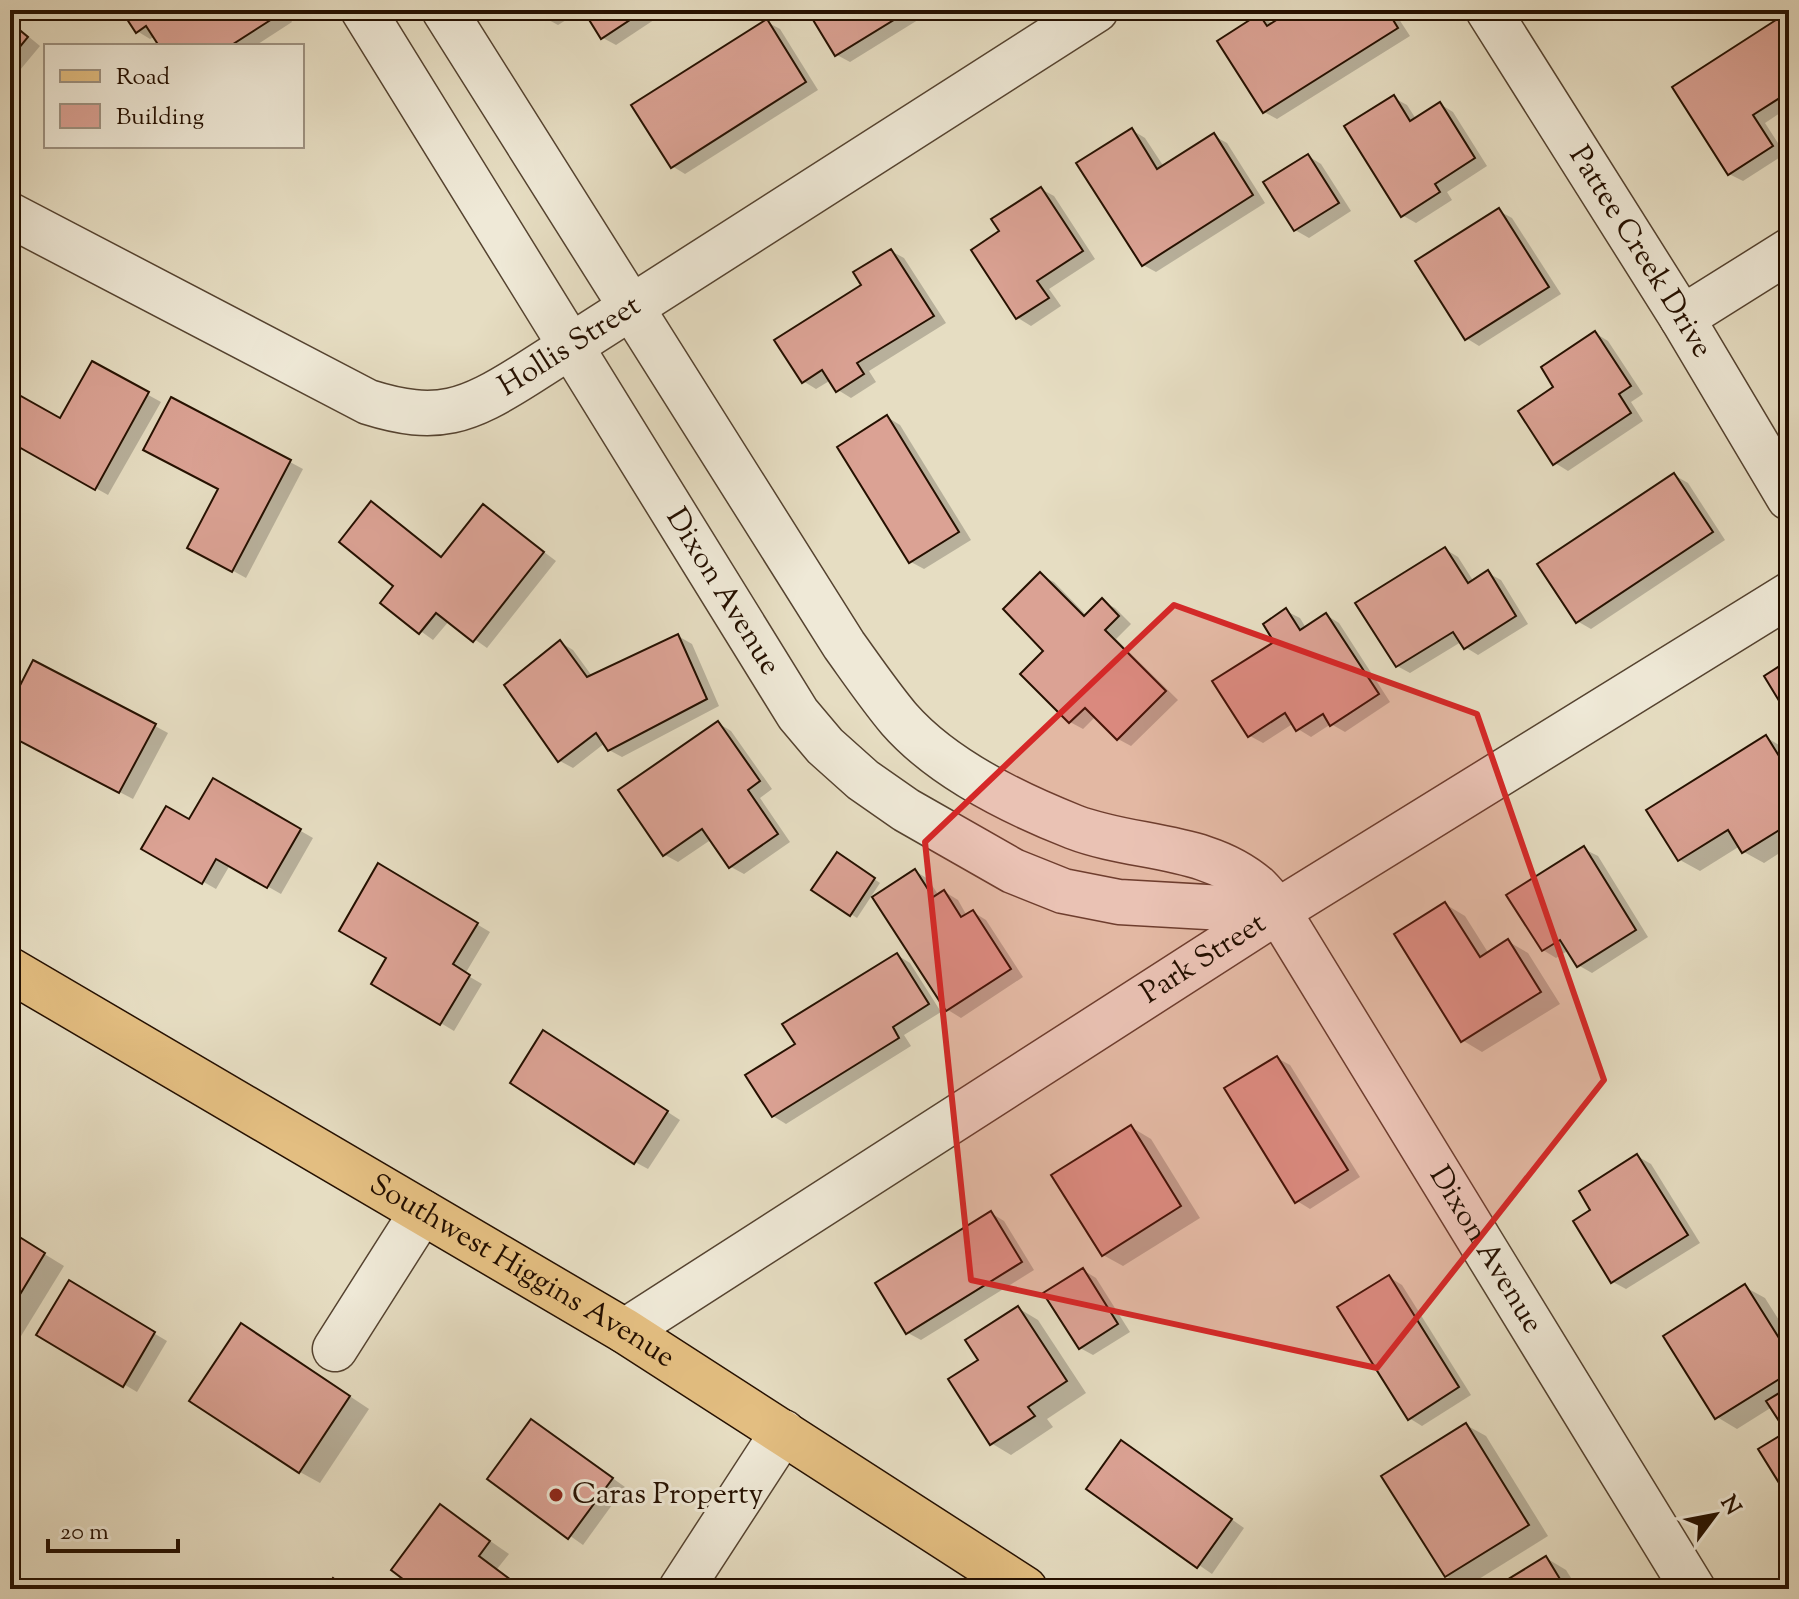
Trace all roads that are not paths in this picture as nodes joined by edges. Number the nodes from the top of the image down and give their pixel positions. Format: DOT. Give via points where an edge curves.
graph roads {
  1 [pos="363,10"];
  2 [pos="444,10"];
  3 [pos="1096,10"];
  4 [pos="1488,10"];
  5 [pos="10,215"];
  6 [pos="1789,251"];
  7 [pos="630,308"];
  8 [pos="1682,318"];
  9 [pos="572,345"];
  10 [pos="1789,498"];
  11 [pos="1789,595"];
  12 [pos="1278,911"];
  13 [pos="10,970"];
  14 [pos="422,1212"];
  15 [pos="625,1331"];
  16 [pos="335,1349"];
  17 [pos="783,1432"];
  18 [pos="681,1589"];
  19 [pos="1025,1589"];
  20 [pos="1693,1589"];
  1 -- 9 [label="street, Dixon Avenue"];
  2 -- 7 [label="street, Dixon Avenue"];
  3 -- 7 [label="street, Hollis Street"];
  4 -- 8 [label="street, Pattee Creek Drive"];
  5 -- 9 [label="street, Hollis Street" via="368,402 398,412 427,415 479,402"];
  6 -- 8 [label="street"];
  7 -- 9 [label="street, Hollis Street"];
  7 -- 12 [label="street, Dixon Avenue" via="844,645 927,746 995,791 1075,827 1212,861 1257,888"];
  8 -- 10 [label="street, Pattee Creek Drive"];
  9 -- 12 [label="street, Dixon Avenue" via="798,714 863,780 1000,864 1063,891 1119,902"];
  11 -- 12 [label="street, Park Street"];
  12 -- 15 [label="street, Park Street"];
  12 -- 20 [label="street, Dixon Avenue"];
  13 -- 14 [label="main road, Southwest Higgins Avenue"];
  14 -- 15 [label="main road, Southwest Higgins Avenue"];
  14 -- 16 [label="street"];
  15 -- 17 [label="main road, Southwest Higgins Avenue"];
  17 -- 18 [label="street"];
  17 -- 19 [label="main road, Southwest Higgins Avenue"];
}
